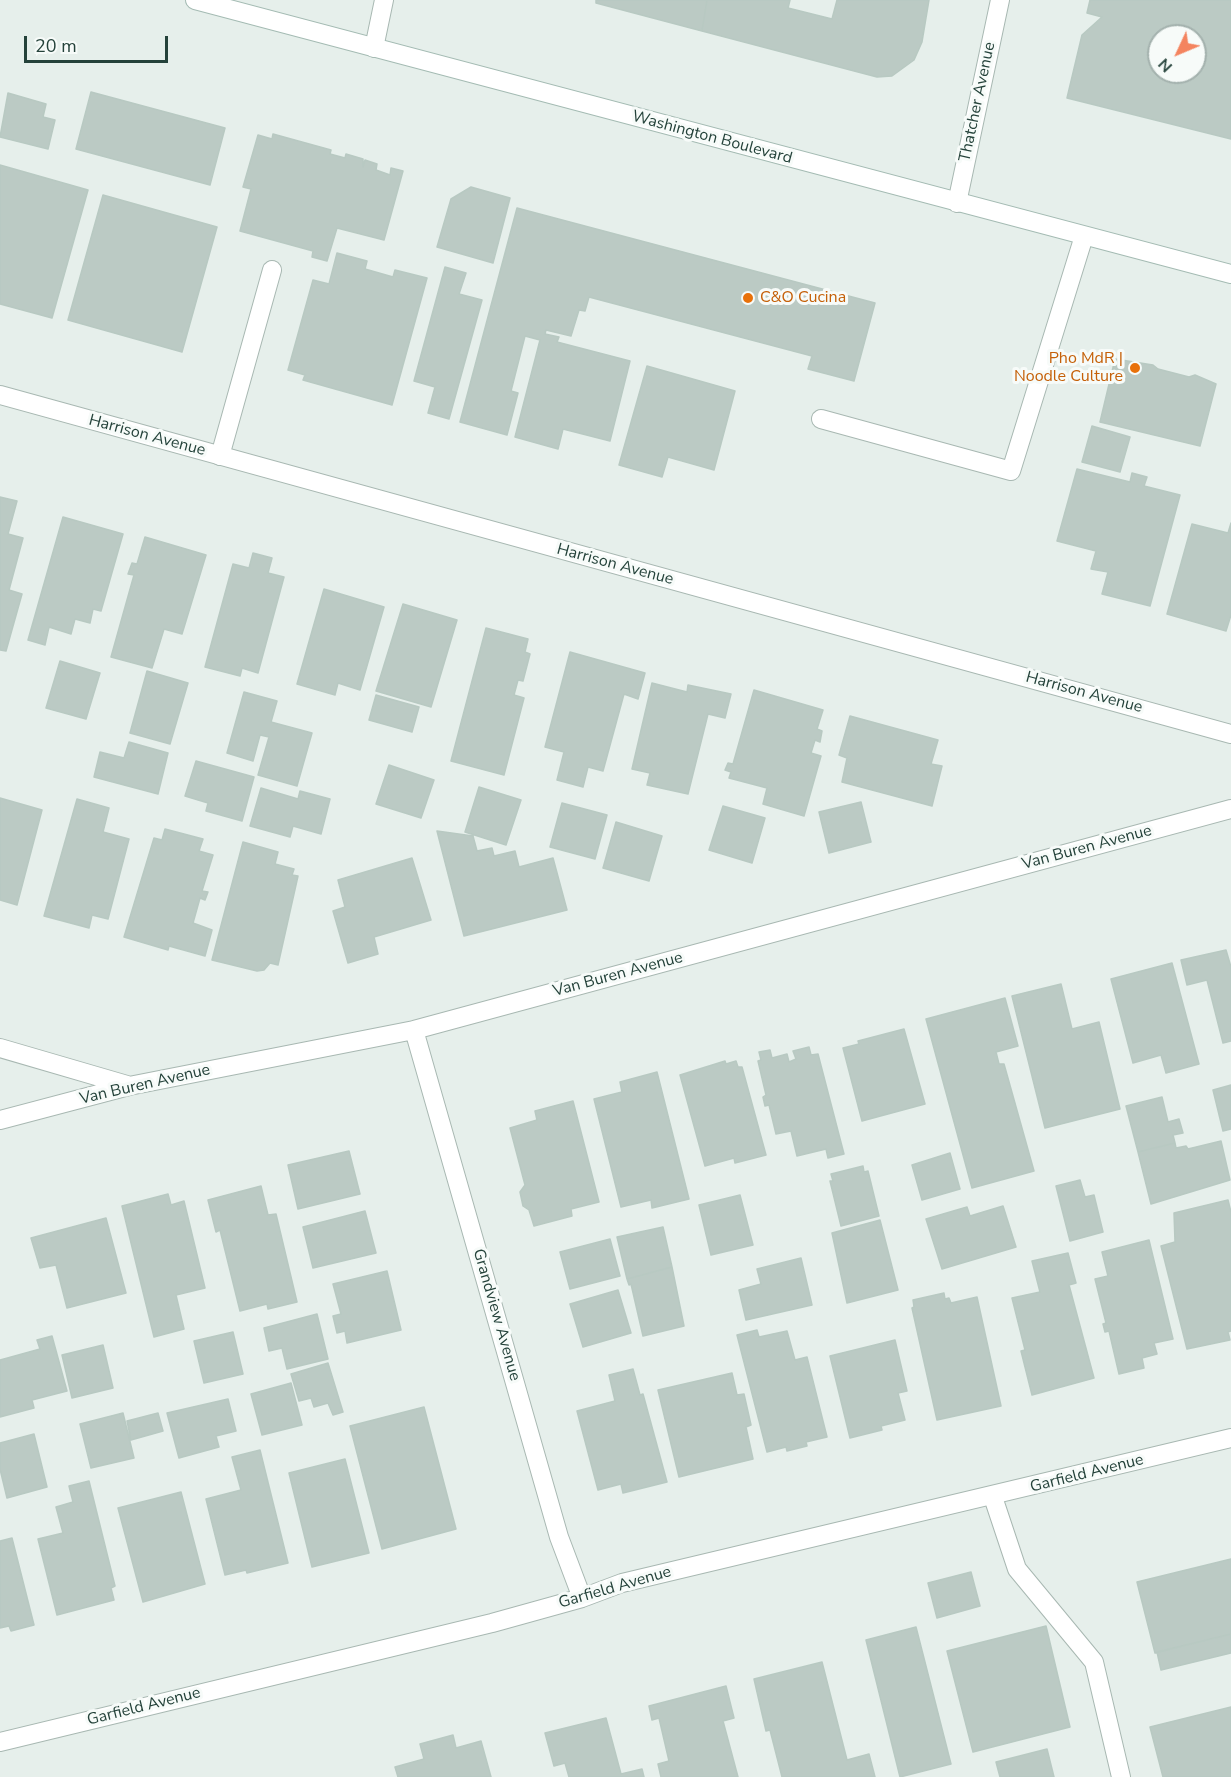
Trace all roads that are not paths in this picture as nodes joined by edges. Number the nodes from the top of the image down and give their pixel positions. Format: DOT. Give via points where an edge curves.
graph roads {
  1 [pos="195,0"];
  2 [pos="384,0"];
  3 [pos="1000,0"];
  4 [pos="374,48"];
  5 [pos="957,204"];
  6 [pos="1084,236"];
  7 [pos="272,270"];
  8 [pos="1231,274"];
  9 [pos="0,395"];
  10 [pos="821,419"];
  11 [pos="220,456"];
  12 [pos="1231,734"];
  13 [pos="1231,809"];
  14 [pos="414,1030"];
  15 [pos="0,1047"];
  16 [pos="129,1086"];
  17 [pos="0,1120"];
  18 [pos="1231,1438"];
  19 [pos="993,1497"];
  20 [pos="582,1598"];
  21 [pos="0,1742"];
  22 [pos="1122,1777"];
  1 -- 4 [label="street, Washington Boulevard"];
  2 -- 4 [label="street"];
  3 -- 5 [label="street, Thatcher Avenue"];
  4 -- 5 [label="street, Washington Boulevard"];
  5 -- 6 [label="street, Washington Boulevard"];
  6 -- 8 [label="street, Washington Boulevard"];
  6 -- 10 [label="street" via="1011,471"];
  7 -- 11 [label="street"];
  9 -- 11 [label="street, Harrison Avenue"];
  11 -- 12 [label="street, Harrison Avenue"];
  13 -- 14 [label="street, Van Buren Avenue"];
  14 -- 16 [label="street, Van Buren Avenue"];
  14 -- 20 [label="street, Grandview Avenue" via="559,1537"];
  15 -- 16 [label="street"];
  16 -- 17 [label="street, Van Buren Avenue"];
  18 -- 19 [label="street, Garfield Avenue"];
  19 -- 20 [label="street, Garfield Avenue" via="622,1584"];
  19 -- 22 [label="street" via="1017,1569 1094,1662"];
  20 -- 21 [label="street, Garfield Avenue"];
}
